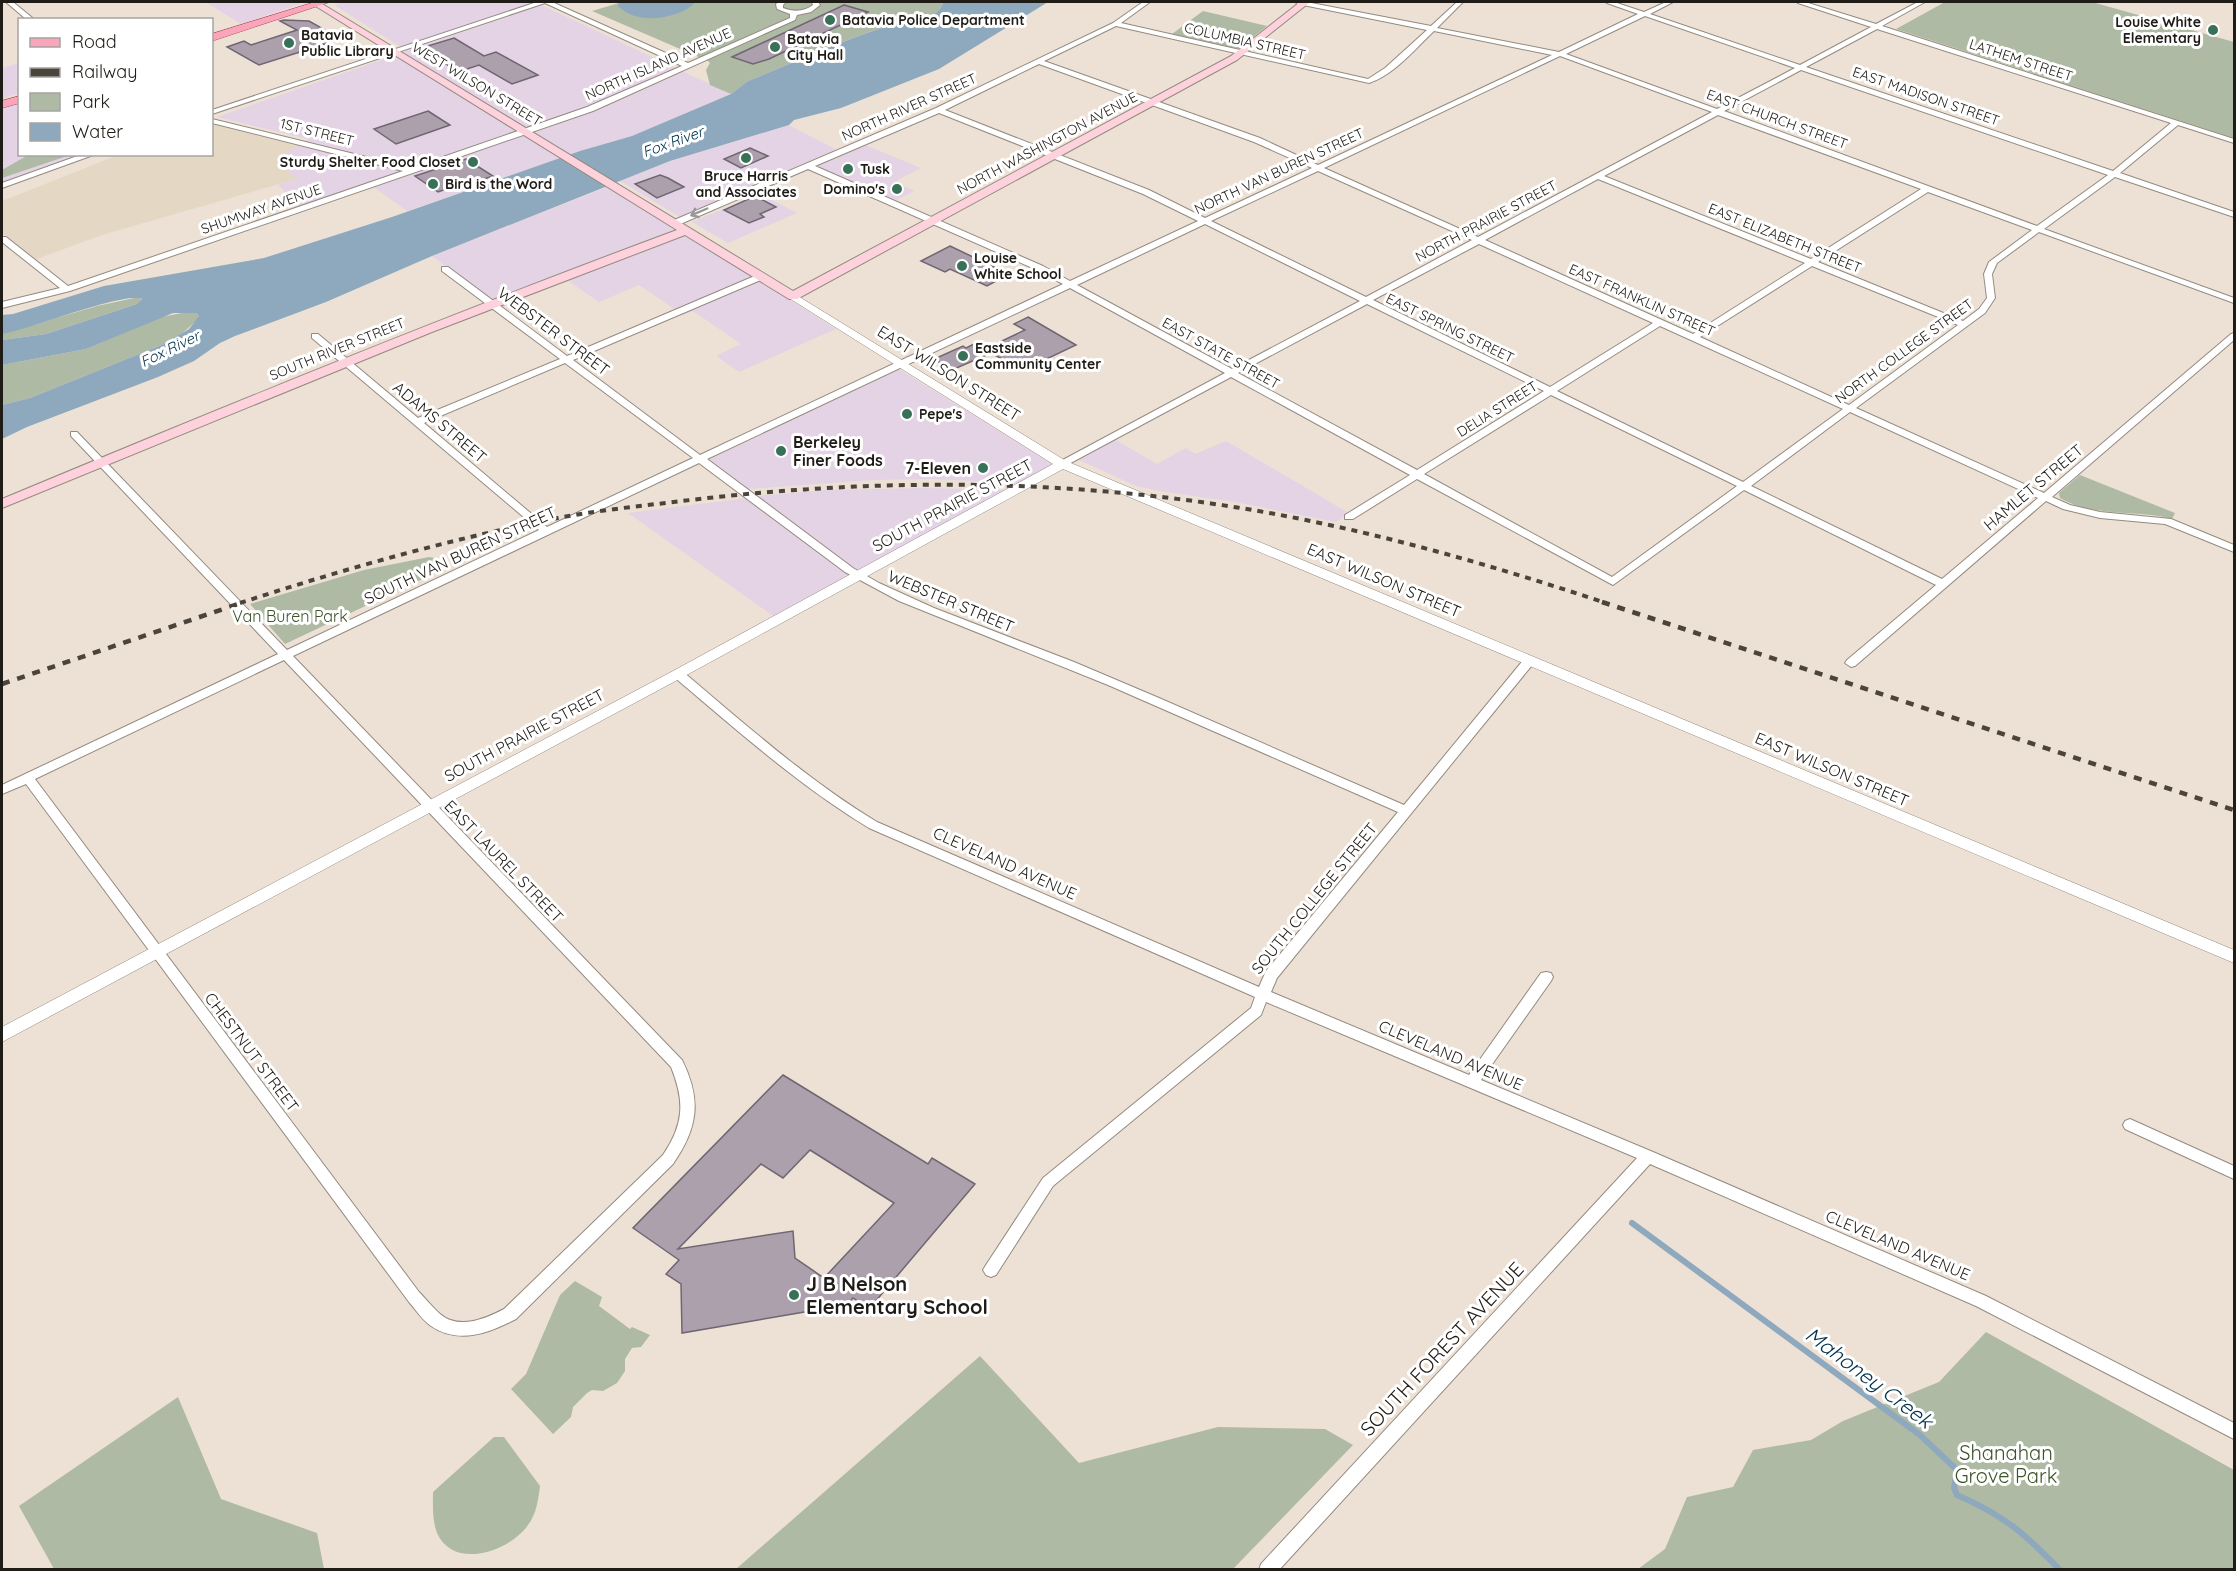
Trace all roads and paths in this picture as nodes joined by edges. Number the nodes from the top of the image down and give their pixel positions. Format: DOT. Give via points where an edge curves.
graph roads {
  1 [pos="9,2"];
  2 [pos="319,2"];
  3 [pos="542,2"];
  4 [pos="548,2"];
  5 [pos="783,2"];
  6 [pos="815,2"];
  7 [pos="1147,2"];
  8 [pos="1302,2"];
  9 [pos="1460,2"];
  10 [pos="1609,2"];
  11 [pos="1670,2"];
  12 [pos="1800,2"];
  13 [pos="1922,2"];
  14 [pos="794,13"];
  15 [pos="1644,14"];
  16 [pos="29,18"];
  17 [pos="1115,24"];
  18 [pos="1877,26"];
  19 [pos="1429,29"];
  20 [pos="213,38"];
  21 [pos="393,51"];
  22 [pos="1242,53"];
  23 [pos="1560,54"];
  24 [pos="1040,62"];
  25 [pos="689,66"];
  26 [pos="1800,67"];
  27 [pos="18,100"];
  28 [pos="1154,103"];
  29 [pos="2,105"];
  30 [pos="939,110"];
  31 [pos="213,112"];
  32 [pos="1718,112"];
  33 [pos="213,121"];
  34 [pos="2177,122"];
  35 [pos="526,132"];
  36 [pos="2235,141"];
  37 [pos="563,154"];
  38 [pos="86,156"];
  39 [pos="1055,156"];
  40 [pos="808,166"];
  41 [pos="1317,168"];
  42 [pos="415,171"];
  43 [pos="2114,174"];
  44 [pos="1596,176"];
  45 [pos="2,186"];
  46 [pos="1928,188"];
  47 [pos="2235,215"];
  48 [pos="933,220"];
  49 [pos="1204,221"];
  50 [pos="675,223"];
  51 [pos="2039,229"];
  52 [pos="687,230"];
  53 [pos="3,239"];
  54 [pos="1479,240"];
  55 [pos="1810,263"];
  56 [pos="445,269"];
  57 [pos="760,277"];
  58 [pos="1070,284"];
  59 [pos="67,289"];
  60 [pos="793,296"];
  61 [pos="1365,301"];
  62 [pos="2235,301"];
  63 [pos="492,303"];
  64 [pos="2,306"];
  65 [pos="1659,323"];
  66 [pos="1964,324"];
  67 [pos="315,336"];
  68 [pos="2235,336"];
  69 [pos="1693,338"];
  70 [pos="567,359"];
  71 [pos="345,361"];
  72 [pos="900,364"];
  73 [pos="1231,374"];
  74 [pos="1550,392"];
  75 [pos="1849,408"];
  76 [pos="418,422"];
  77 [pos="74,434"];
  78 [pos="700,458"];
  79 [pos="102,462"];
  80 [pos="1062,464"];
  81 [pos="1416,475"];
  82 [pos="1744,486"];
  83 [pos="2045,496"];
  84 [pos="2,504"];
  85 [pos="1349,517"];
  86 [pos="546,531"];
  87 [pos="2235,549"];
  88 [pos="859,576"];
  89 [pos="1613,582"];
  90 [pos="1943,584"];
  91 [pos="284,655"];
  92 [pos="1529,662"];
  93 [pos="1851,663"];
  94 [pos="678,674"];
  95 [pos="28,778"];
  96 [pos="2,790"];
  97 [pos="428,806"];
  98 [pos="1407,812"];
  99 [pos="155,952"];
  100 [pos="2235,957"];
  101 [pos="1546,977"];
  102 [pos="1261,994"];
  103 [pos="2,1035"];
  104 [pos="1471,1083"];
  105 [pos="2130,1125"];
  106 [pos="1647,1156"];
  107 [pos="2235,1173"];
  108 [pos="991,1270"];
  109 [pos="463,1330"];
  110 [pos="2235,1431"];
  111 [pos="1267,1569"];
  1 -- 16 [label="street"];
  2 -- 20 [label="main road"];
  2 -- 21 [label="main road, WEST WILSON STREET"];
  3 -- 21 [label="street"];
  4 -- 25 [label="street"];
  5 -- 14 [label="street" via="780,9"];
  6 -- 14 [label="street, NORTH ISLAND AVENUE" via="812,10"];
  7 -- 17 [label="street, NORTH RIVER STREET"];
  8 -- 19 [label="street, EAST CHURCH STREET"];
  8 -- 22 [label="main road, NORTH WASHINGTON AVENUE"];
  9 -- 19 [label="street"];
  10 -- 15 [label="street, EAST MADISON STREET"];
  11 -- 15 [label="street, NORTH VAN BUREN STREET"];
  12 -- 18 [label="street, LATHEM STREET"];
  13 -- 18 [label="street, NORTH PRAIRIE STREET"];
  14 -- 25 [label="street, NORTH ISLAND AVENUE" via="793,19"];
  15 -- 23 [label="street, NORTH VAN BUREN STREET"];
  15 -- 26 [label="street, EAST MADISON STREET"];
  17 -- 22 [label="street, COLUMBIA STREET"];
  17 -- 24 [label="street, NORTH RIVER STREET"];
  18 -- 26 [label="street, NORTH PRAIRIE STREET"];
  18 -- 34 [label="street, LATHEM STREET"];
  19 -- 22 [label="street, COLUMBIA STREET" via="1398,61 1369,81"];
  19 -- 23 [label="street, EAST CHURCH STREET"];
  21 -- 31 [label="street"];
  21 -- 35 [label="main road, WEST WILSON STREET"];
  22 -- 28 [label="main road, NORTH WASHINGTON AVENUE"];
  23 -- 32 [label="street, EAST CHURCH STREET"];
  23 -- 41 [label="street, NORTH VAN BUREN STREET"];
  24 -- 28 [label="street, EAST FRANKLIN STREET"];
  24 -- 30 [label="street, NORTH RIVER STREET"];
  25 -- 35 [label="street, NORTH ISLAND AVENUE"];
  26 -- 32 [label="street, NORTH PRAIRIE STREET"];
  26 -- 43 [label="street, EAST MADISON STREET"];
  27 -- 29 [label="main road"];
  28 -- 39 [label="main road, NORTH WASHINGTON AVENUE"];
  28 -- 41 [label="street, EAST FRANKLIN STREET" via="1257,140"];
  30 -- 39 [label="street, EAST SPRING STREET"];
  30 -- 40 [label="street, NORTH RIVER STREET"];
  32 -- 44 [label="street, NORTH PRAIRIE STREET"];
  32 -- 46 [label="street, EAST CHURCH STREET"];
  33 -- 42 [label="street, 1ST STREET"];
  34 -- 36 [label="street, LATHEM STREET"];
  34 -- 43 [label="street, NORTH COLLEGE STREET"];
  35 -- 37 [label="main road, WEST WILSON STREET"];
  35 -- 42 [label="street, SHUMWAY AVENUE"];
  37 -- 50 [label="main road, EAST WILSON STREET"];
  38 -- 45 [label="street"];
  39 -- 48 [label="main road, NORTH WASHINGTON AVENUE"];
  39 -- 49 [label="street, EAST SPRING STREET" via="1146,192"];
  40 -- 48 [label="street, EAST STATE STREET"];
  40 -- 50 [label="street, NORTH RIVER STREET, one-way"];
  41 -- 49 [label="street, NORTH VAN BUREN STREET"];
  41 -- 54 [label="street, EAST FRANKLIN STREET"];
  42 -- 59 [label="street, SHUMWAY AVENUE"];
  43 -- 47 [label="street, EAST MADISON STREET"];
  43 -- 51 [label="street, NORTH COLLEGE STREET"];
  44 -- 54 [label="street, NORTH PRAIRIE STREET"];
  44 -- 55 [label="street, EAST ELIZABETH STREET"];
  46 -- 51 [label="street, EAST CHURCH STREET"];
  46 -- 55 [label="street"];
  48 -- 58 [label="street, EAST STATE STREET" via="1009,252"];
  48 -- 60 [label="main road, NORTH WASHINGTON AVENUE"];
  49 -- 58 [label="street, NORTH VAN BUREN STREET"];
  49 -- 61 [label="street, EAST SPRING STREET"];
  50 -- 52 [label="main road, EAST WILSON STREET"];
  51 -- 62 [label="street, EAST CHURCH STREET"];
  51 -- 66 [label="street, NORTH COLLEGE STREET" via="1993,262 1988,274 1992,292 1989,303"];
  52 -- 57 [label="main road, EAST WILSON STREET"];
  52 -- 63 [label="main road, SOUTH RIVER STREET"];
  53 -- 59 [label="street"];
  54 -- 61 [label="street, NORTH PRAIRIE STREET"];
  54 -- 65 [label="street, EAST FRANKLIN STREET"];
  55 -- 66 [label="street, EAST ELIZABETH STREET"];
  55 -- 69 [label="street"];
  56 -- 63 [label="street, WEBSTER STREET"];
  57 -- 60 [label="main road, EAST WILSON STREET"];
  57 -- 70 [label="street"];
  58 -- 72 [label="street, NORTH VAN BUREN STREET"];
  58 -- 73 [label="street, EAST STATE STREET"];
  59 -- 64 [label="street, SHUMWAY AVENUE"];
  60 -- 72 [label="street, EAST WILSON STREET"];
  61 -- 73 [label="street, NORTH PRAIRIE STREET"];
  61 -- 74 [label="street, EAST SPRING STREET"];
  63 -- 70 [label="street, WEBSTER STREET"];
  63 -- 71 [label="main road, SOUTH RIVER STREET"];
  65 -- 69 [label="street, EAST FRANKLIN STREET"];
  65 -- 74 [label="street, DELIA STREET"];
  66 -- 75 [label="street, NORTH COLLEGE STREET"];
  67 -- 71 [label="street, ADAMS STREET"];
  68 -- 83 [label="street, HAMLET STREET"];
  69 -- 75 [label="street, EAST FRANKLIN STREET"];
  70 -- 76 [label="street"];
  70 -- 78 [label="street, WEBSTER STREET"];
  71 -- 76 [label="street, ADAMS STREET"];
  71 -- 79 [label="main road, SOUTH RIVER STREET"];
  72 -- 78 [label="street, SOUTH VAN BUREN STREET"];
  72 -- 80 [label="street, EAST WILSON STREET"];
  73 -- 80 [label="street, NORTH PRAIRIE STREET"];
  73 -- 81 [label="street, EAST STATE STREET"];
  74 -- 81 [label="street, DELIA STREET"];
  74 -- 82 [label="street, EAST SPRING STREET"];
  75 -- 82 [label="street, NORTH COLLEGE STREET"];
  75 -- 83 [label="street, EAST FRANKLIN STREET"];
  76 -- 86 [label="street, ADAMS STREET"];
  77 -- 79 [label="street, EAST LAUREL STREET"];
  78 -- 86 [label="street, SOUTH VAN BUREN STREET"];
  78 -- 88 [label="street, WEBSTER STREET"];
  79 -- 84 [label="main road, SOUTH RIVER STREET"];
  79 -- 91 [label="street, EAST LAUREL STREET"];
  80 -- 88 [label="street, SOUTH PRAIRIE STREET"];
  80 -- 92 [label="street, EAST WILSON STREET"];
  81 -- 85 [label="street, DELIA STREET"];
  81 -- 89 [label="street, EAST STATE STREET"];
  82 -- 89 [label="street, NORTH COLLEGE STREET"];
  82 -- 90 [label="street, EAST SPRING STREET"];
  83 -- 87 [label="street, EAST FRANKLIN STREET" via="2088,513 2167,521"];
  83 -- 90 [label="street, HAMLET STREET"];
  86 -- 91 [label="street, SOUTH VAN BUREN STREET"];
  88 -- 94 [label="street, SOUTH PRAIRIE STREET"];
  88 -- 98 [label="street, WEBSTER STREET" via="942,617 1069,665"];
  90 -- 93 [label="street, HAMLET STREET"];
  91 -- 95 [label="street, SOUTH VAN BUREN STREET"];
  91 -- 97 [label="street, EAST LAUREL STREET"];
  92 -- 98 [label="street, SOUTH COLLEGE STREET"];
  92 -- 100 [label="street, EAST WILSON STREET"];
  94 -- 97 [label="street, SOUTH PRAIRIE STREET"];
  94 -- 102 [label="street, CLEVELAND AVENUE" via="810,784 873,825"];
  95 -- 96 [label="street, SOUTH VAN BUREN STREET"];
  95 -- 99 [label="street, CHESTNUT STREET"];
  97 -- 99 [label="street, SOUTH PRAIRIE STREET"];
  97 -- 109 [label="street, EAST LAUREL STREET" via="677,1064 687,1084 689,1104 687,1124 670,1157 657,1172 510,1314 486,1327"];
  98 -- 102 [label="street, SOUTH COLLEGE STREET" via="1271,975"];
  99 -- 103 [label="street, SOUTH PRAIRIE STREET"];
  99 -- 109 [label="street, CHESTNUT STREET" via="414,1297 438,1321"];
  101 -- 104 [label="street"];
  102 -- 104 [label="street, CLEVELAND AVENUE"];
  102 -- 108 [label="street, SOUTH COLLEGE STREET" via="1256,1011 1048,1182"];
  104 -- 106 [label="street, CLEVELAND AVENUE"];
  105 -- 107 [label="street"];
  106 -- 110 [label="street, CLEVELAND AVENUE" via="1981,1301"];
  106 -- 111 [label="street, SOUTH FOREST AVENUE"];
}
